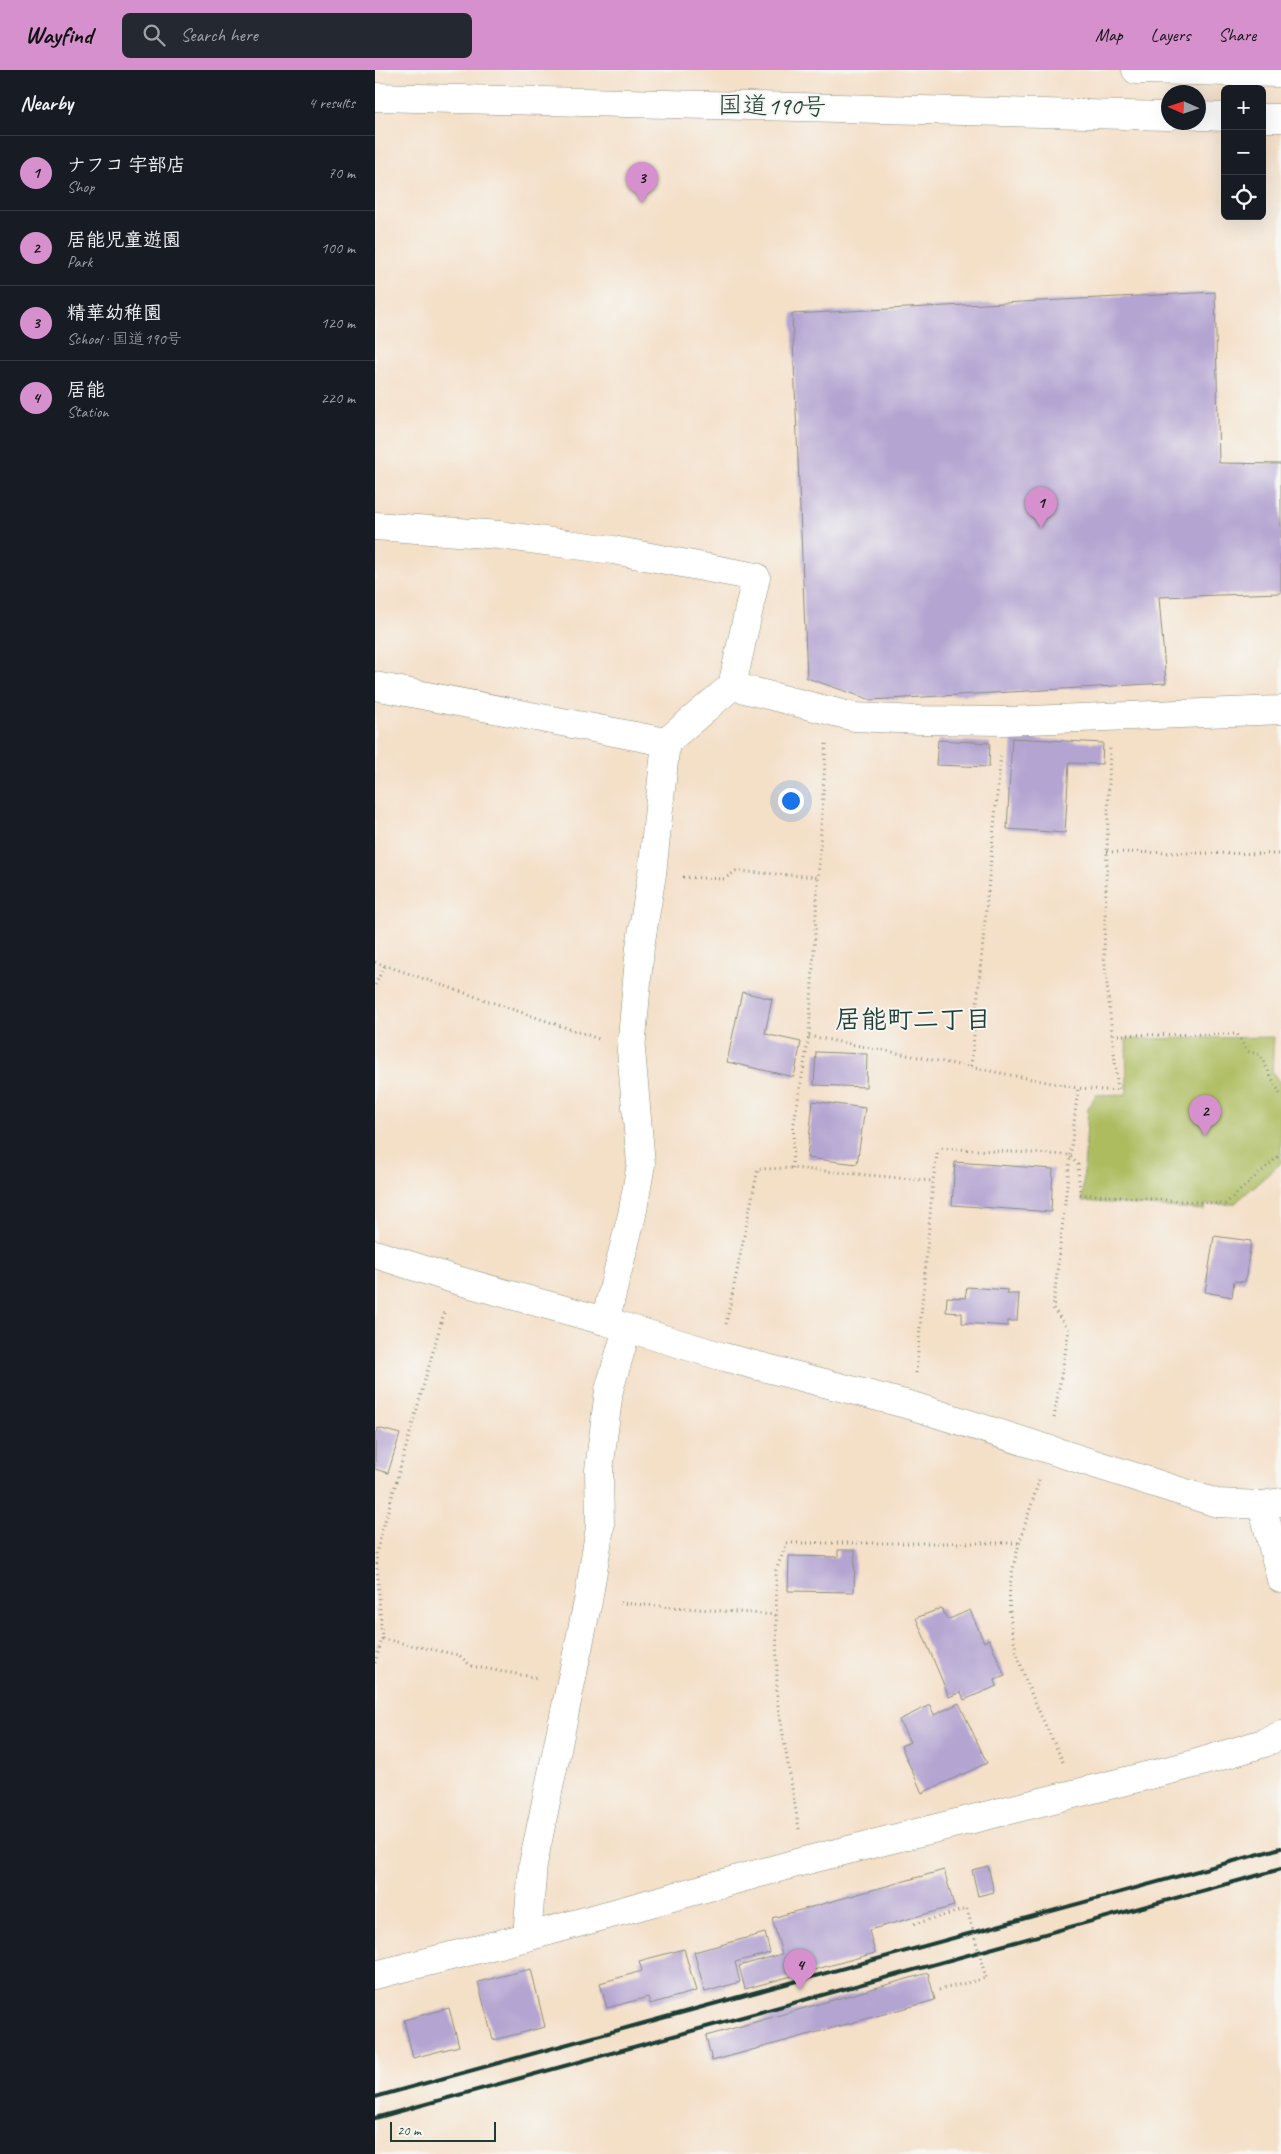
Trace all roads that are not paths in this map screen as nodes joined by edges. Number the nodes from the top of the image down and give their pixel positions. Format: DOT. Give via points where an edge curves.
graph roads {
  1 [pos="1136,70"];
  2 [pos="1281,74"];
  3 [pos="375,97"];
  4 [pos="1161,116"];
  5 [pos="1206,116"];
  6 [pos="1221,117"];
  7 [pos="1266,118"];
  8 [pos="1281,118"];
  9 [pos="375,526"];
  10 [pos="375,686"];
  11 [pos="732,686"];
  12 [pos="1281,710"];
  13 [pos="666,742"];
  14 [pos="375,1254"];
  15 [pos="616,1325"];
  16 [pos="1272,1504"];
  17 [pos="1281,1579"];
  18 [pos="1281,1734"];
  19 [pos="527,1937"];
  20 [pos="375,1975"];
  1 -- 2 [label="main road"];
  3 -- 4 [label="main road, 国道190号"];
  5 -- 6 [label="main road"];
  7 -- 8 [label="main road"];
  9 -- 11 [label="main road" via="500,534 613,550 756,577"];
  10 -- 13 [label="main road"];
  11 -- 12 [label="main road" via="854,717 1005,721"];
  11 -- 13 [label="main road"];
  13 -- 15 [label="main road" via="652,874 640,948 631,1050 641,1164"];
  14 -- 15 [label="main road" via="453,1280"];
  15 -- 16 [label="main road" via="719,1356 913,1406 1217,1503"];
  15 -- 19 [label="main road" via="599,1470 600,1527 588,1601 533,1864"];
  16 -- 17 [label="main road"];
  18 -- 19 [label="main road" via="1264,1743 1194,1764 805,1861"];
  19 -- 20 [label="main road"];
}
